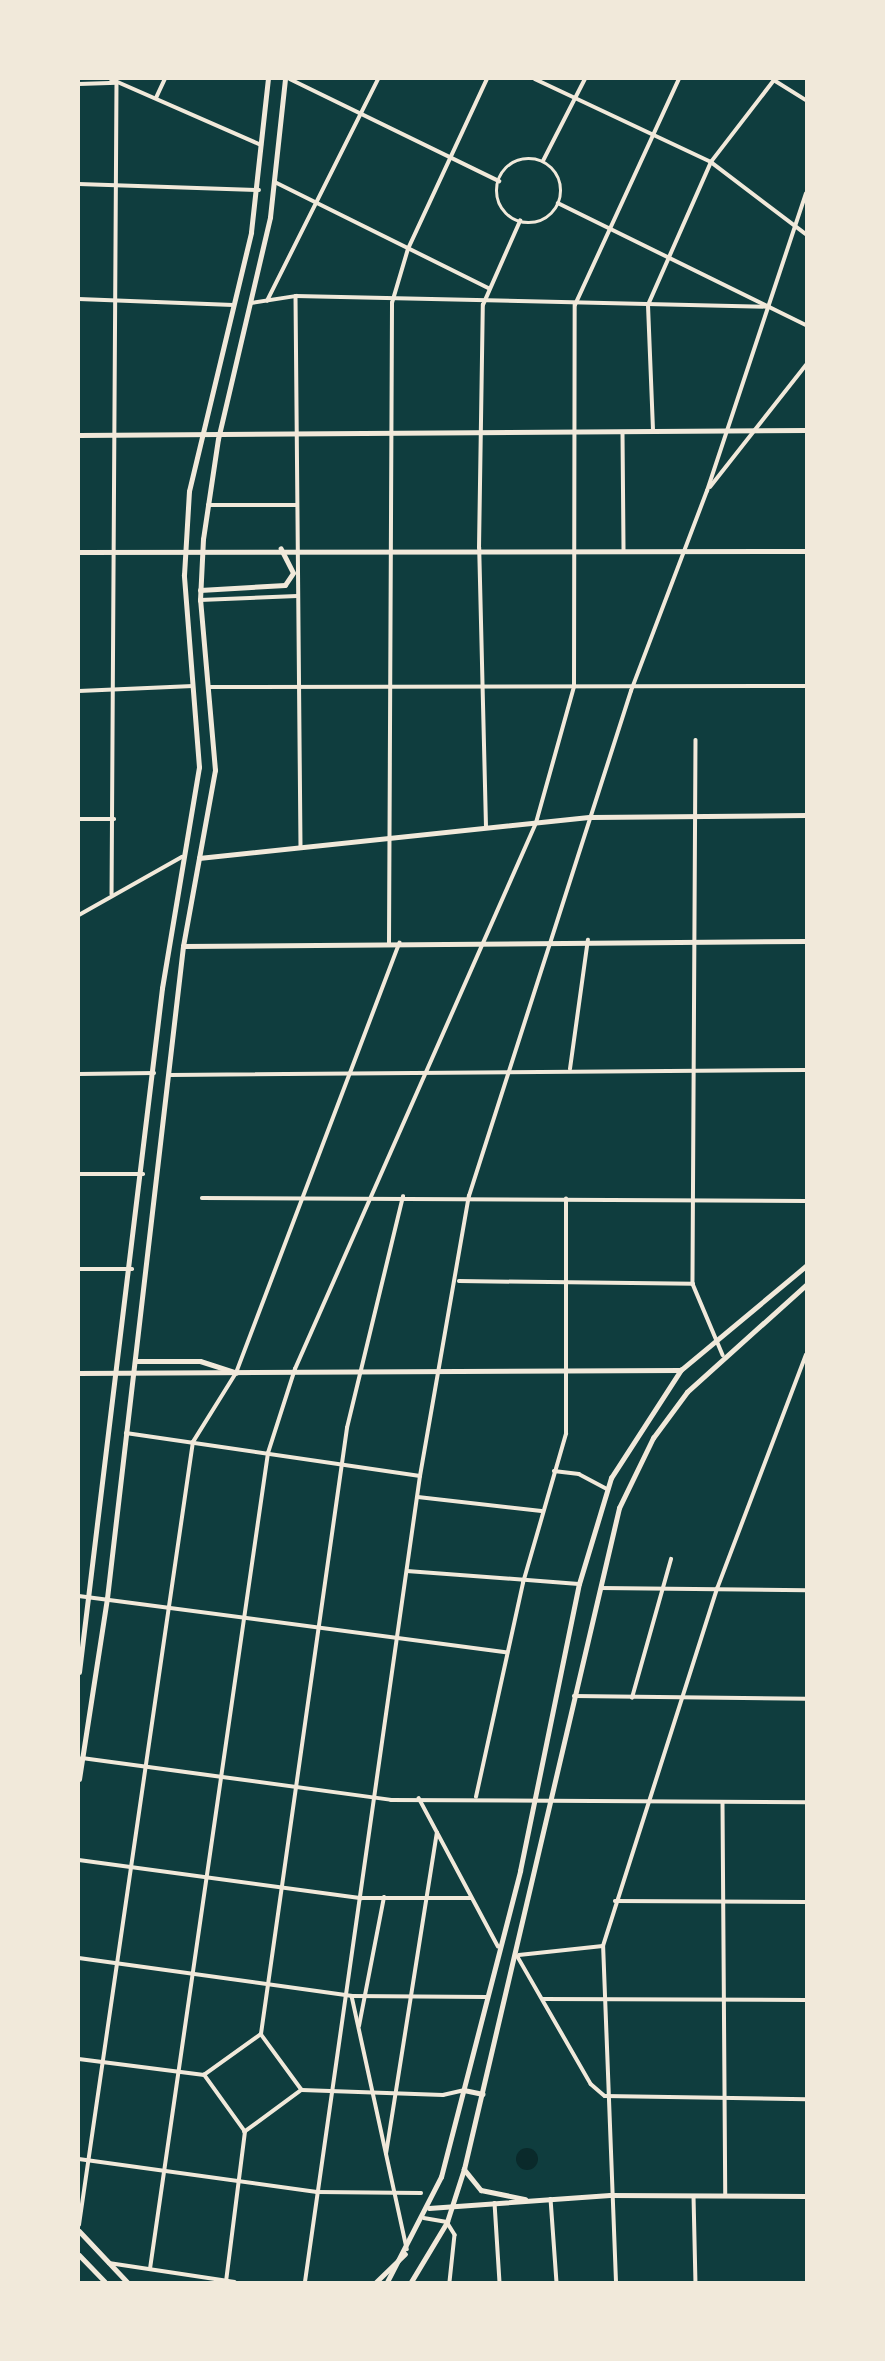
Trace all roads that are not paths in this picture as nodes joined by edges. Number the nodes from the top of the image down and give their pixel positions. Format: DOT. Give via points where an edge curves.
graph roads {
  1 [pos="111,79"];
  2 [pos="165,79"];
  3 [pos="268,79"];
  4 [pos="287,79"];
  5 [pos="378,79"];
  6 [pos="487,79"];
  7 [pos="535,79"];
  8 [pos="585,79"];
  9 [pos="679,79"];
  10 [pos="774,79"];
  11 [pos="117,83"];
  12 [pos="79,84"];
  13 [pos="156,98"];
  14 [pos="576,99"];
  15 [pos="806,100"];
  16 [pos="362,112"];
  17 [pos="652,135"];
  18 [pos="261,145"];
  19 [pos="451,155"];
  20 [pos="542,162"];
  21 [pos="710,162"];
  22 [pos="499,181"];
  23 [pos="275,182"];
  24 [pos="79,184"];
  25 [pos="116,184"];
  26 [pos="259,190"];
  27 [pos="806,194"];
  28 [pos="320,203"];
  29 [pos="558,203"];
  30 [pos="520,221"];
  31 [pos="793,223"];
  32 [pos="609,230"];
  33 [pos="806,233"];
  34 [pos="408,249"];
  35 [pos="667,258"];
  36 [pos="489,288"];
  37 [pos="296,296"];
  38 [pos="79,299"];
  39 [pos="115,299"];
  40 [pos="267,301"];
  41 [pos="249,303"];
  42 [pos="392,303"];
  43 [pos="235,305"];
  44 [pos="483,305"];
  45 [pos="575,305"];
  46 [pos="648,305"];
  47 [pos="769,307"];
  48 [pos="806,326"];
  49 [pos="806,365"];
  50 [pos="728,430"];
  51 [pos="750,430"];
  52 [pos="806,430"];
  53 [pos="390,432"];
  54 [pos="653,432"];
  55 [pos="302,433"];
  56 [pos="481,433"];
  57 [pos="623,433"];
  58 [pos="575,434"];
  59 [pos="79,435"];
  60 [pos="114,436"];
  61 [pos="707,491"];
  62 [pos="207,505"];
  63 [pos="297,505"];
  64 [pos="297,548"];
  65 [pos="479,548"];
  66 [pos="281,549"];
  67 [pos="388,549"];
  68 [pos="574,549"];
  69 [pos="624,550"];
  70 [pos="111,551"];
  71 [pos="680,551"];
  72 [pos="806,551"];
  73 [pos="79,552"];
  74 [pos="199,590"];
  75 [pos="297,596"];
  76 [pos="200,600"];
  77 [pos="193,686"];
  78 [pos="806,686"];
  79 [pos="209,687"];
  80 [pos="391,687"];
  81 [pos="481,687"];
  82 [pos="573,687"];
  83 [pos="298,689"];
  84 [pos="114,690"];
  85 [pos="79,691"];
  86 [pos="631,691"];
  87 [pos="696,740"];
  88 [pos="695,814"];
  89 [pos="806,815"];
  90 [pos="591,817"];
  91 [pos="79,819"];
  92 [pos="114,820"];
  93 [pos="536,823"];
  94 [pos="486,827"];
  95 [pos="391,841"];
  96 [pos="301,848"];
  97 [pos="182,857"];
  98 [pos="200,858"];
  99 [pos="112,894"];
  100 [pos="79,915"];
  101 [pos="551,940"];
  102 [pos="588,940"];
  103 [pos="806,941"];
  104 [pos="696,942"];
  105 [pos="389,943"];
  106 [pos="399,943"];
  107 [pos="485,943"];
  108 [pos="183,946"];
  109 [pos="508,1069"];
  110 [pos="570,1069"];
  111 [pos="693,1069"];
  112 [pos="806,1070"];
  113 [pos="428,1071"];
  114 [pos="348,1072"];
  115 [pos="154,1073"];
  116 [pos="79,1074"];
  117 [pos="170,1075"];
  118 [pos="79,1174"];
  119 [pos="143,1174"];
  120 [pos="470,1196"];
  121 [pos="300,1197"];
  122 [pos="371,1197"];
  123 [pos="402,1197"];
  124 [pos="202,1198"];
  125 [pos="566,1199"];
  126 [pos="693,1200"];
  127 [pos="806,1201"];
  128 [pos="806,1266"];
  129 [pos="79,1269"];
  130 [pos="132,1269"];
  131 [pos="459,1281"];
  132 [pos="565,1284"];
  133 [pos="693,1284"];
  134 [pos="806,1285"];
  135 [pos="720,1336"];
  136 [pos="723,1355"];
  137 [pos="806,1355"];
  138 [pos="136,1362"];
  139 [pos="295,1369"];
  140 [pos="357,1370"];
  141 [pos="681,1370"];
  142 [pos="565,1371"];
  143 [pos="79,1373"];
  144 [pos="236,1373"];
  145 [pos="438,1374"];
  146 [pos="126,1433"];
  147 [pos="193,1442"];
  148 [pos="268,1453"];
  149 [pos="343,1463"];
  150 [pos="554,1471"];
  151 [pos="420,1476"];
  152 [pos="607,1489"];
  153 [pos="418,1497"];
  154 [pos="541,1511"];
  155 [pos="671,1559"];
  156 [pos="407,1571"];
  157 [pos="523,1583"];
  158 [pos="579,1584"];
  159 [pos="599,1588"];
  160 [pos="661,1589"];
  161 [pos="717,1589"];
  162 [pos="806,1590"];
  163 [pos="79,1596"];
  164 [pos="91,1597"];
  165 [pos="107,1598"];
  166 [pos="168,1603"];
  167 [pos="244,1614"];
  168 [pos="321,1625"];
  169 [pos="397,1636"];
  170 [pos="507,1652"];
  171 [pos="79,1672"];
  172 [pos="574,1696"];
  173 [pos="632,1698"];
  174 [pos="679,1698"];
  175 [pos="806,1699"];
  176 [pos="82,1758"];
  177 [pos="144,1768"];
  178 [pos="221,1778"];
  179 [pos="79,1779"];
  180 [pos="296,1788"];
  181 [pos="476,1797"];
  182 [pos="374,1798"];
  183 [pos="419,1798"];
  184 [pos="533,1802"];
  185 [pos="547,1802"];
  186 [pos="644,1802"];
  187 [pos="806,1802"];
  188 [pos="723,1803"];
  189 [pos="437,1833"];
  190 [pos="79,1860"];
  191 [pos="131,1865"];
  192 [pos="205,1877"];
  193 [pos="282,1888"];
  194 [pos="428,1897"];
  195 [pos="361,1898"];
  196 [pos="384,1898"];
  197 [pos="471,1898"];
  198 [pos="615,1901"];
  199 [pos="726,1902"];
  200 [pos="806,1902"];
  201 [pos="498,1946"];
  202 [pos="603,1946"];
  203 [pos="518,1956"];
  204 [pos="79,1958"];
  205 [pos="117,1964"];
  206 [pos="193,1975"];
  207 [pos="269,1986"];
  208 [pos="344,1995"];
  209 [pos="414,1995"];
  210 [pos="352,1996"];
  211 [pos="369,1996"];
  212 [pos="486,1997"];
  213 [pos="543,1999"];
  214 [pos="602,2000"];
  215 [pos="806,2000"];
  216 [pos="725,2001"];
  217 [pos="359,2026"];
  218 [pos="261,2034"];
  219 [pos="79,2059"];
  220 [pos="102,2062"];
  221 [pos="177,2075"];
  222 [pos="204,2075"];
  223 [pos="302,2090"];
  224 [pos="464,2090"];
  225 [pos="331,2094"];
  226 [pos="373,2094"];
  227 [pos="398,2094"];
  228 [pos="484,2095"];
  229 [pos="605,2096"];
  230 [pos="806,2099"];
  231 [pos="726,2100"];
  232 [pos="245,2132"];
  233 [pos="386,2154"];
  234 [pos="79,2159"];
  235 [pos="90,2160"];
  236 [pos="464,2169"];
  237 [pos="164,2171"];
  238 [pos="240,2182"];
  239 [pos="317,2192"];
  240 [pos="391,2192"];
  241 [pos="421,2193"];
  242 [pos="610,2195"];
  243 [pos="694,2196"];
  244 [pos="726,2196"];
  245 [pos="806,2196"];
  246 [pos="551,2199"];
  247 [pos="533,2200"];
  248 [pos="495,2203"];
  249 [pos="453,2207"];
  250 [pos="429,2208"];
  251 [pos="80,2217"];
  252 [pos="424,2218"];
  253 [pos="447,2221"];
  254 [pos="79,2225"];
  255 [pos="79,2231"];
  256 [pos="406,2251"];
  257 [pos="79,2255"];
  258 [pos="109,2263"];
  259 [pos="150,2269"];
  260 [pos="105,2282"];
  261 [pos="127,2282"];
  262 [pos="226,2282"];
  263 [pos="235,2282"];
  264 [pos="304,2282"];
  265 [pos="376,2282"];
  266 [pos="387,2282"];
  267 [pos="411,2282"];
  268 [pos="450,2282"];
  269 [pos="500,2282"];
  270 [pos="557,2282"];
  271 [pos="616,2282"];
  272 [pos="696,2282"];
  1 -- 11 [label="street"];
  2 -- 13 [label="street"];
  3 -- 18 [label="main road"];
  4 -- 16 [label="street"];
  4 -- 23 [label="main road"];
  5 -- 16 [label="street"];
  6 -- 19 [label="street"];
  7 -- 14 [label="street"];
  8 -- 14 [label="street"];
  9 -- 17 [label="street"];
  10 -- 15 [label="street"];
  10 -- 21 [label="street"];
  11 -- 12 [label="street"];
  11 -- 13 [label="street"];
  11 -- 25 [label="street"];
  13 -- 18 [label="street"];
  14 -- 17 [label="street"];
  14 -- 20 [label="street"];
  16 -- 19 [label="street"];
  16 -- 28 [label="street"];
  17 -- 21 [label="street"];
  17 -- 32 [label="street"];
  18 -- 26 [label="main road"];
  19 -- 22 [label="street"];
  19 -- 34 [label="street"];
  20 -- 22 [label="street" via="522,160"];
  20 -- 29 [label="street" via="556,175"];
  21 -- 31 [label="street"];
  21 -- 35 [label="street"];
  22 -- 30 [label="street" via="502,209"];
  23 -- 28 [label="street"];
  23 -- 41 [label="main road"];
  24 -- 25 [label="street"];
  25 -- 26 [label="street"];
  25 -- 39 [label="street"];
  26 -- 43 [label="main road"];
  27 -- 31 [label="street"];
  28 -- 34 [label="street"];
  28 -- 40 [label="street"];
  29 -- 30 [label="street" via="538,221"];
  29 -- 32 [label="street"];
  30 -- 36 [label="street"];
  31 -- 33 [label="street"];
  31 -- 47 [label="street"];
  32 -- 35 [label="street"];
  32 -- 45 [label="street"];
  34 -- 36 [label="street"];
  34 -- 42 [label="street"];
  35 -- 46 [label="street"];
  35 -- 47 [label="street"];
  36 -- 44 [label="street"];
  37 -- 40 [label="street"];
  37 -- 42 [label="street"];
  37 -- 55 [label="street"];
  38 -- 39 [label="street"];
  39 -- 43 [label="street"];
  39 -- 60 [label="street"];
  40 -- 41 [label="street"];
  41 -- 62 [label="main road"];
  42 -- 44 [label="street"];
  42 -- 53 [label="street"];
  43 -- 77 [label="main road" via="196,448 186,518"];
  44 -- 45 [label="street"];
  44 -- 56 [label="street"];
  45 -- 46 [label="street"];
  45 -- 58 [label="street"];
  46 -- 47 [label="street"];
  46 -- 54 [label="street"];
  47 -- 48 [label="street"];
  47 -- 50 [label="street"];
  49 -- 51 [label="street"];
  50 -- 51 [label="main road"];
  50 -- 54 [label="main road"];
  50 -- 61 [label="street"];
  51 -- 52 [label="main road"];
  51 -- 61 [label="street"];
  53 -- 55 [label="main road"];
  53 -- 56 [label="main road"];
  53 -- 67 [label="street"];
  54 -- 57 [label="main road"];
  55 -- 60 [label="main road"];
  55 -- 63 [label="street"];
  56 -- 58 [label="main road"];
  56 -- 65 [label="street"];
  57 -- 58 [label="main road"];
  57 -- 69 [label="street"];
  58 -- 68 [label="street"];
  59 -- 60 [label="main road"];
  60 -- 70 [label="street"];
  61 -- 71 [label="street"];
  62 -- 63 [label="street"];
  62 -- 74 [label="main road"];
  63 -- 64 [label="street"];
  64 -- 66 [label="main road"];
  64 -- 67 [label="main road"];
  64 -- 75 [label="street"];
  65 -- 67 [label="main road"];
  65 -- 68 [label="main road"];
  65 -- 81 [label="street"];
  66 -- 70 [label="main road"];
  66 -- 74 [label="main road" via="293,573 285,585"];
  67 -- 80 [label="street"];
  68 -- 69 [label="main road"];
  68 -- 82 [label="street"];
  69 -- 71 [label="main road"];
  70 -- 73 [label="main road"];
  70 -- 84 [label="street"];
  71 -- 72 [label="main road"];
  71 -- 86 [label="street"];
  74 -- 76 [label="main road"];
  75 -- 76 [label="street"];
  75 -- 83 [label="street"];
  76 -- 79 [label="main road"];
  77 -- 84 [label="street"];
  77 -- 97 [label="main road" via="199,767"];
  78 -- 86 [label="street"];
  79 -- 83 [label="street"];
  79 -- 98 [label="main road" via="215,764"];
  80 -- 81 [label="street"];
  80 -- 83 [label="street"];
  80 -- 95 [label="street"];
  81 -- 82 [label="street"];
  81 -- 94 [label="street"];
  82 -- 86 [label="street"];
  82 -- 93 [label="street"];
  83 -- 96 [label="street"];
  84 -- 85 [label="street"];
  84 -- 92 [label="street"];
  86 -- 90 [label="street"];
  87 -- 88 [label="street"];
  88 -- 89 [label="main road"];
  88 -- 90 [label="main road"];
  88 -- 104 [label="street"];
  90 -- 93 [label="main road"];
  90 -- 101 [label="street"];
  91 -- 92 [label="street"];
  92 -- 99 [label="street"];
  93 -- 94 [label="main road"];
  93 -- 107 [label="street"];
  94 -- 95 [label="main road"];
  95 -- 96 [label="main road"];
  95 -- 105 [label="street"];
  96 -- 98 [label="main road"];
  97 -- 99 [label="street"];
  97 -- 115 [label="main road"];
  98 -- 108 [label="main road"];
  99 -- 100 [label="street"];
  101 -- 102 [label="main road"];
  101 -- 107 [label="main road"];
  101 -- 109 [label="street"];
  102 -- 104 [label="main road"];
  102 -- 110 [label="street"];
  103 -- 104 [label="main road"];
  104 -- 111 [label="street"];
  105 -- 106 [label="main road"];
  105 -- 108 [label="main road"];
  106 -- 107 [label="main road"];
  106 -- 114 [label="street"];
  107 -- 113 [label="street"];
  108 -- 117 [label="main road"];
  109 -- 110 [label="street"];
  109 -- 113 [label="street"];
  109 -- 120 [label="street"];
  110 -- 111 [label="street"];
  111 -- 112 [label="street"];
  111 -- 126 [label="street"];
  113 -- 114 [label="street"];
  113 -- 122 [label="street"];
  114 -- 117 [label="street"];
  114 -- 121 [label="street"];
  115 -- 116 [label="street"];
  115 -- 119 [label="main road"];
  117 -- 138 [label="main road"];
  118 -- 119 [label="street"];
  119 -- 130 [label="main road"];
  120 -- 123 [label="street"];
  120 -- 125 [label="street"];
  120 -- 131 [label="street"];
  121 -- 122 [label="street"];
  121 -- 124 [label="street"];
  121 -- 144 [label="street"];
  122 -- 123 [label="street"];
  122 -- 139 [label="street"];
  123 -- 140 [label="street"];
  125 -- 126 [label="street"];
  125 -- 132 [label="street"];
  126 -- 127 [label="street"];
  126 -- 133 [label="street"];
  128 -- 135 [label="main road"];
  129 -- 130 [label="street"];
  130 -- 164 [label="main road"];
  131 -- 132 [label="street"];
  131 -- 145 [label="street"];
  132 -- 133 [label="street"];
  132 -- 142 [label="street"];
  133 -- 135 [label="street" via="697,1305"];
  134 -- 136 [label="main road"];
  135 -- 136 [label="street"];
  135 -- 141 [label="main road"];
  136 -- 159 [label="main road" via="674,1407 638,1465 619,1508"];
  137 -- 161 [label="street"];
  138 -- 144 [label="main road" via="200,1361"];
  138 -- 146 [label="main road"];
  139 -- 140 [label="main road"];
  139 -- 144 [label="main road"];
  139 -- 148 [label="street"];
  140 -- 145 [label="main road"];
  140 -- 149 [label="street"];
  141 -- 142 [label="main road"];
  141 -- 152 [label="main road" via="628,1444"];
  142 -- 145 [label="main road"];
  142 -- 150 [label="street" via="566,1431"];
  143 -- 144 [label="main road"];
  144 -- 147 [label="street"];
  145 -- 151 [label="street"];
  146 -- 147 [label="street"];
  146 -- 165 [label="main road"];
  147 -- 148 [label="street"];
  147 -- 166 [label="street"];
  148 -- 149 [label="street"];
  148 -- 167 [label="street"];
  149 -- 151 [label="street"];
  149 -- 168 [label="street"];
  150 -- 152 [label="street" via="579,1474"];
  150 -- 154 [label="street"];
  151 -- 153 [label="street"];
  152 -- 158 [label="main road"];
  153 -- 154 [label="street"];
  153 -- 156 [label="street"];
  154 -- 157 [label="street"];
  155 -- 160 [label="street"];
  156 -- 157 [label="street"];
  156 -- 169 [label="street"];
  157 -- 158 [label="street"];
  157 -- 170 [label="street"];
  158 -- 184 [label="main road"];
  159 -- 160 [label="street"];
  159 -- 172 [label="main road"];
  160 -- 161 [label="street"];
  160 -- 173 [label="street"];
  161 -- 162 [label="street"];
  161 -- 174 [label="street"];
  163 -- 164 [label="street"];
  164 -- 165 [label="street"];
  164 -- 171 [label="main road"];
  165 -- 166 [label="street"];
  165 -- 176 [label="main road"];
  166 -- 167 [label="street"];
  166 -- 177 [label="street"];
  167 -- 168 [label="street"];
  167 -- 178 [label="street"];
  168 -- 169 [label="street"];
  168 -- 180 [label="street"];
  169 -- 170 [label="street"];
  169 -- 182 [label="street"];
  170 -- 181 [label="street"];
  172 -- 173 [label="street"];
  172 -- 185 [label="main road"];
  173 -- 174 [label="street"];
  174 -- 175 [label="street"];
  174 -- 186 [label="street"];
  176 -- 177 [label="street"];
  176 -- 179 [label="main road"];
  177 -- 178 [label="street"];
  177 -- 191 [label="street"];
  178 -- 180 [label="street"];
  178 -- 192 [label="street"];
  180 -- 182 [label="street"];
  180 -- 193 [label="street"];
  181 -- 183 [label="street"];
  181 -- 184 [label="street"];
  182 -- 183 [label="street"];
  182 -- 195 [label="street"];
  183 -- 189 [label="street"];
  184 -- 185 [label="street"];
  184 -- 201 [label="main road"];
  185 -- 186 [label="street"];
  185 -- 203 [label="main road"];
  186 -- 188 [label="street"];
  186 -- 198 [label="street"];
  187 -- 188 [label="street"];
  188 -- 199 [label="street"];
  189 -- 194 [label="street"];
  189 -- 197 [label="street"];
  190 -- 191 [label="street"];
  191 -- 192 [label="street"];
  191 -- 205 [label="street"];
  192 -- 193 [label="street"];
  192 -- 206 [label="street"];
  193 -- 195 [label="street"];
  193 -- 207 [label="street"];
  194 -- 196 [label="street"];
  194 -- 197 [label="street"];
  194 -- 209 [label="street"];
  195 -- 196 [label="street"];
  195 -- 208 [label="street"];
  196 -- 211 [label="street"];
  197 -- 201 [label="street"];
  198 -- 199 [label="street"];
  198 -- 202 [label="street"];
  199 -- 200 [label="street"];
  199 -- 216 [label="street"];
  201 -- 212 [label="main road"];
  202 -- 203 [label="street"];
  202 -- 214 [label="street"];
  203 -- 213 [label="street"];
  203 -- 228 [label="main road"];
  204 -- 205 [label="street"];
  205 -- 206 [label="street"];
  205 -- 220 [label="street"];
  206 -- 207 [label="street"];
  206 -- 221 [label="street"];
  207 -- 208 [label="street"];
  207 -- 218 [label="street"];
  208 -- 210 [label="street"];
  208 -- 225 [label="street"];
  209 -- 211 [label="street"];
  209 -- 212 [label="street"];
  209 -- 227 [label="street"];
  210 -- 211 [label="street"];
  210 -- 217 [label="street"];
  211 -- 217 [label="street"];
  212 -- 224 [label="main road"];
  213 -- 214 [label="street"];
  213 -- 229 [label="street" via="592,2084"];
  214 -- 216 [label="street"];
  214 -- 229 [label="street"];
  215 -- 216 [label="street"];
  216 -- 231 [label="street"];
  217 -- 226 [label="street"];
  218 -- 222 [label="street"];
  218 -- 223 [label="street"];
  219 -- 220 [label="street"];
  220 -- 221 [label="street"];
  220 -- 235 [label="street"];
  221 -- 222 [label="street"];
  221 -- 237 [label="street"];
  222 -- 232 [label="street"];
  223 -- 225 [label="street"];
  223 -- 232 [label="street"];
  224 -- 227 [label="street"];
  224 -- 228 [label="main road"];
  224 -- 250 [label="main road"];
  225 -- 226 [label="street"];
  225 -- 239 [label="street"];
  226 -- 227 [label="street"];
  226 -- 233 [label="street"];
  227 -- 233 [label="street"];
  228 -- 236 [label="main road"];
  229 -- 231 [label="street"];
  229 -- 242 [label="street"];
  230 -- 231 [label="street"];
  231 -- 244 [label="street"];
  232 -- 238 [label="street"];
  233 -- 240 [label="street"];
  234 -- 235 [label="street"];
  235 -- 237 [label="street"];
  235 -- 251 [label="street"];
  236 -- 247 [label="main road" via="481,2190"];
  236 -- 249 [label="main road"];
  237 -- 238 [label="street"];
  237 -- 259 [label="street"];
  238 -- 239 [label="street"];
  238 -- 262 [label="street"];
  239 -- 240 [label="street"];
  239 -- 264 [label="street"];
  240 -- 241 [label="street"];
  240 -- 256 [label="street"];
  242 -- 243 [label="main road"];
  242 -- 246 [label="main road"];
  242 -- 271 [label="street"];
  243 -- 244 [label="main road"];
  243 -- 272 [label="street"];
  244 -- 245 [label="main road"];
  246 -- 247 [label="main road"];
  246 -- 270 [label="street"];
  247 -- 248 [label="main road"];
  248 -- 249 [label="main road"];
  248 -- 269 [label="street"];
  249 -- 250 [label="main road"];
  249 -- 253 [label="main road"];
  250 -- 252 [label="main road"];
  251 -- 254 [label="street"];
  252 -- 253 [label="street"];
  252 -- 256 [label="main road"];
  253 -- 267 [label="main road"];
  253 -- 268 [label="street" via="456,2243"];
  255 -- 258 [label="main road"];
  256 -- 265 [label="main road"];
  256 -- 266 [label="main road"];
  257 -- 260 [label="main road"];
  258 -- 259 [label="street"];
  258 -- 261 [label="main road"];
  259 -- 262 [label="street"];
  262 -- 263 [label="street"];
}
